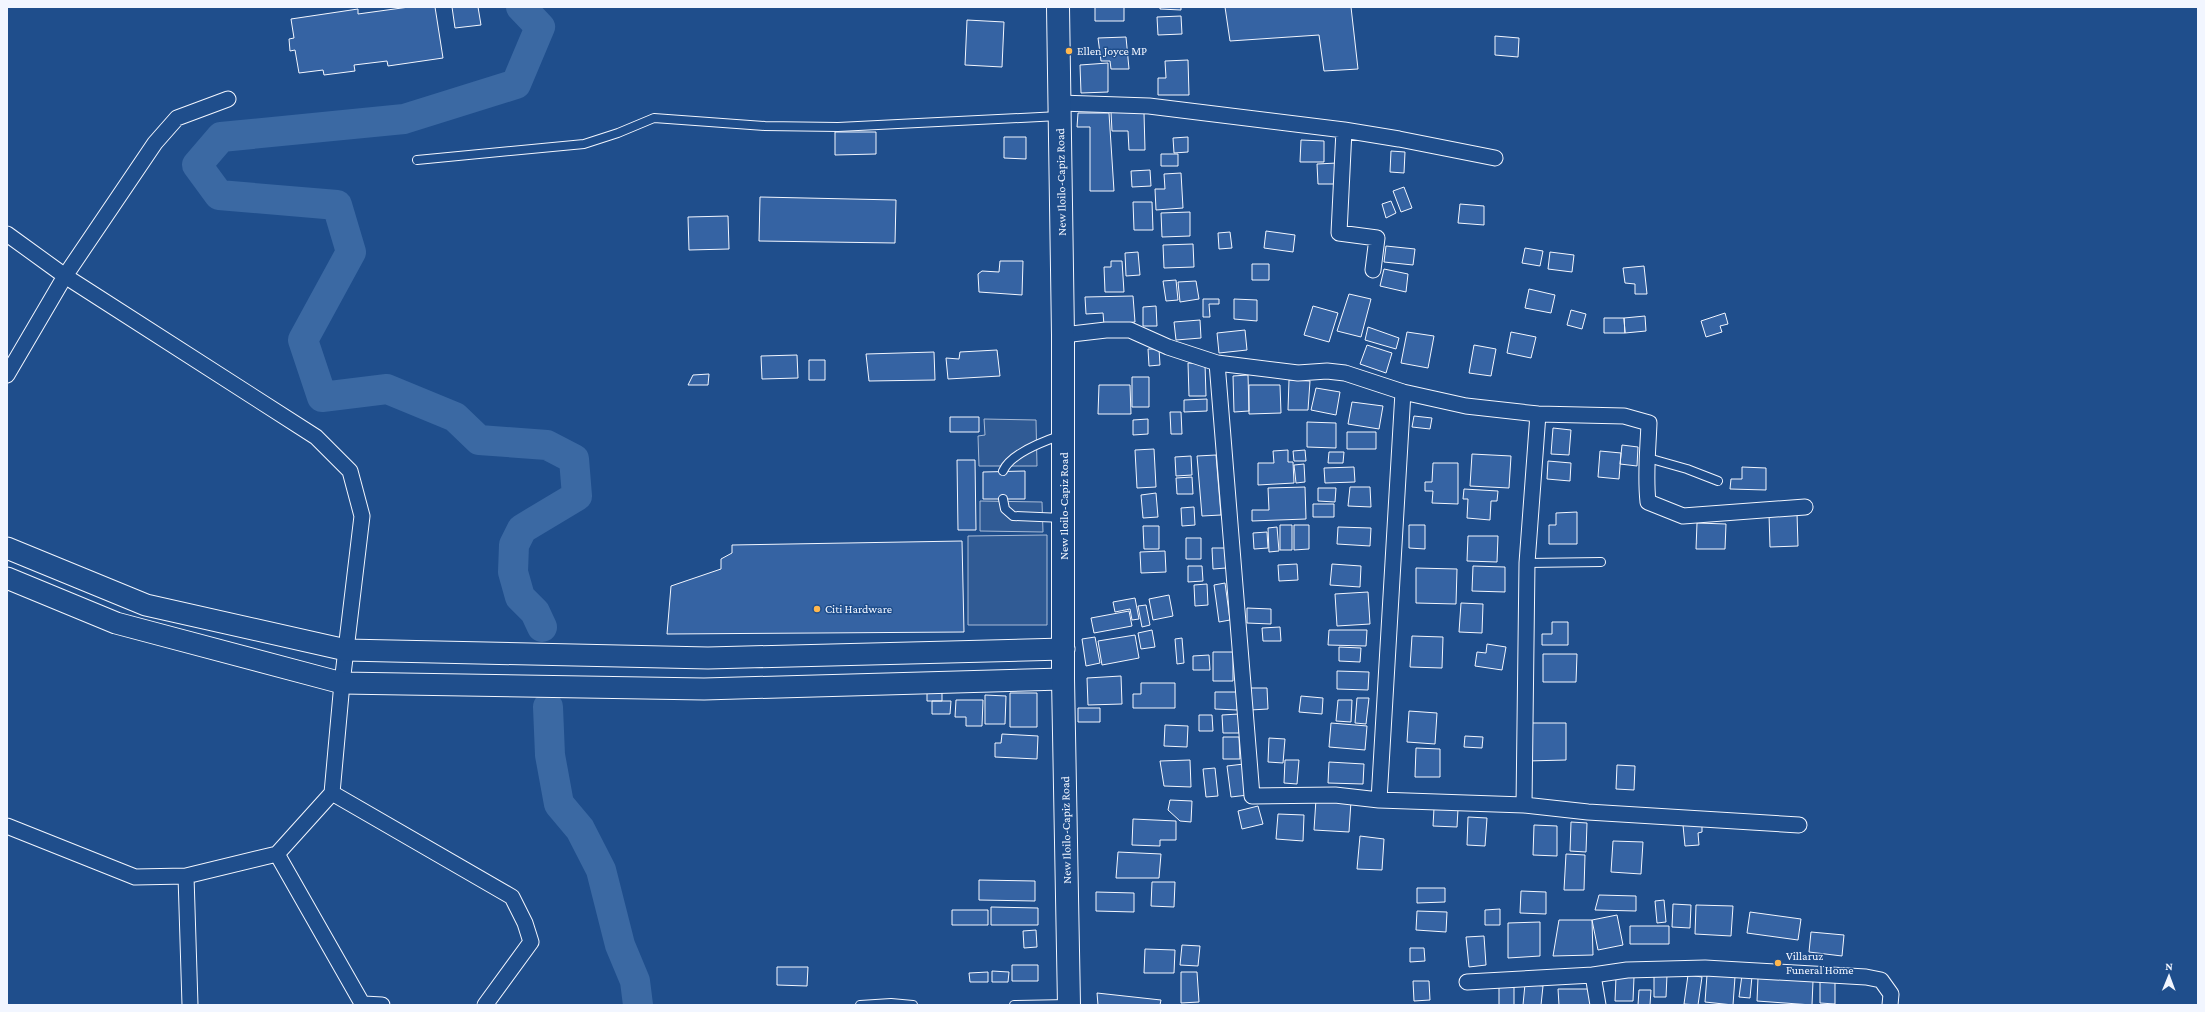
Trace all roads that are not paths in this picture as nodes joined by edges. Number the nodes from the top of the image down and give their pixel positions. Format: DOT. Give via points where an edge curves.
graph roads {
  1 [pos="1058,7"];
  2 [pos="228,99"];
  3 [pos="1060,109"];
  4 [pos="1344,130"];
  5 [pos="1495,158"];
  6 [pos="417,160"];
  7 [pos="7,234"];
  8 [pos="1373,270"];
  9 [pos="65,276"];
  10 [pos="1063,336"];
  11 [pos="1218,363"];
  12 [pos="7,375"];
  13 [pos="1403,392"];
  14 [pos="1538,414"];
  15 [pos="1064,434"];
  16 [pos="1648,458"];
  17 [pos="1003,471"];
  18 [pos="1718,481"];
  19 [pos="1003,499"];
  20 [pos="1806,507"];
  21 [pos="1064,518"];
  22 [pos="7,548"];
  23 [pos="1601,562"];
  24 [pos="1527,563"];
  25 [pos="7,578"];
  26 [pos="1064,649"];
  27 [pos="346,650"];
  28 [pos="1063,679"];
  29 [pos="342,683"];
  30 [pos="332,793"];
  31 [pos="1378,800"];
  32 [pos="1524,805"];
  33 [pos="1799,825"];
  34 [pos="7,826"];
  35 [pos="277,854"];
  36 [pos="186,876"];
  37 [pos="1593,975"];
  38 [pos="1467,982"];
  39 [pos="190,1005"];
  40 [pos="364,1005"];
  41 [pos="382,1005"];
  42 [pos="485,1005"];
  43 [pos="860,1005"];
  44 [pos="912,1005"];
  45 [pos="1014,1005"];
  46 [pos="1068,1005"];
  47 [pos="1598,1005"];
  48 [pos="1890,1005"];
  1 -- 3 [label="highway, New Iloilo-Capiz Road"];
  2 -- 9 [label="street" via="177,118 155,143"];
  3 -- 4 [label="street" via="1149,106"];
  3 -- 6 [label="lane" via="838,127 765,126 654,118 584,144"];
  3 -- 10 [label="highway, New Iloilo-Capiz Road"];
  4 -- 5 [label="street"];
  4 -- 8 [label="street" via="1340,233 1377,238"];
  7 -- 9 [label="street"];
  9 -- 12 [label="street"];
  9 -- 27 [label="street" via="316,437 350,471 362,516"];
  10 -- 11 [label="street" via="1106,330 1130,330 1168,347"];
  10 -- 15 [label="highway, New Iloilo-Capiz Road"];
  11 -- 13 [label="street" via="1298,373 1345,373"];
  11 -- 31 [label="street" via="1252,796 1335,795"];
  13 -- 14 [label="street" via="1466,406"];
  13 -- 31 [label="street"];
  14 -- 16 [label="street" via="1624,416 1649,423"];
  14 -- 24 [label="street"];
  15 -- 17 [label="lane" via="1039,442 1012,460"];
  15 -- 21 [label="highway, New Iloilo-Capiz Road"];
  16 -- 18 [label="lane"];
  16 -- 20 [label="street" via="1645,475 1648,502 1683,516"];
  19 -- 21 [label="lane" via="1005,509 1013,516"];
  21 -- 26 [label="highway, New Iloilo-Capiz Road"];
  22 -- 27 [label="street" via="146,605"];
  23 -- 24 [label="lane"];
  24 -- 32 [label="street"];
  25 -- 29 [label="street" via="116,622"];
  26 -- 27 [label="street" via="708,658"];
  26 -- 28 [label="highway, New Iloilo-Capiz Road"];
  27 -- 29 [label="street"];
  28 -- 29 [label="street" via="704,689"];
  28 -- 46 [label="highway, New Iloilo-Capiz Road"];
  29 -- 30 [label="street"];
  30 -- 35 [label="street"];
  30 -- 42 [label="street" via="512,897 531,942"];
  31 -- 32 [label="street"];
  32 -- 33 [label="street" via="1588,812"];
  34 -- 36 [label="street" via="136,877"];
  35 -- 36 [label="street"];
  35 -- 40 [label="street"];
  36 -- 39 [label="street"];
  37 -- 38 [label="street"];
  37 -- 47 [label="street"];
  37 -- 48 [label="street" via="1627,970 1705,968 1866,977 1881,980 1891,994"];
  40 -- 41 [label="street"];
  43 -- 44 [label="lane"];
  45 -- 46 [label="lane"];
}
